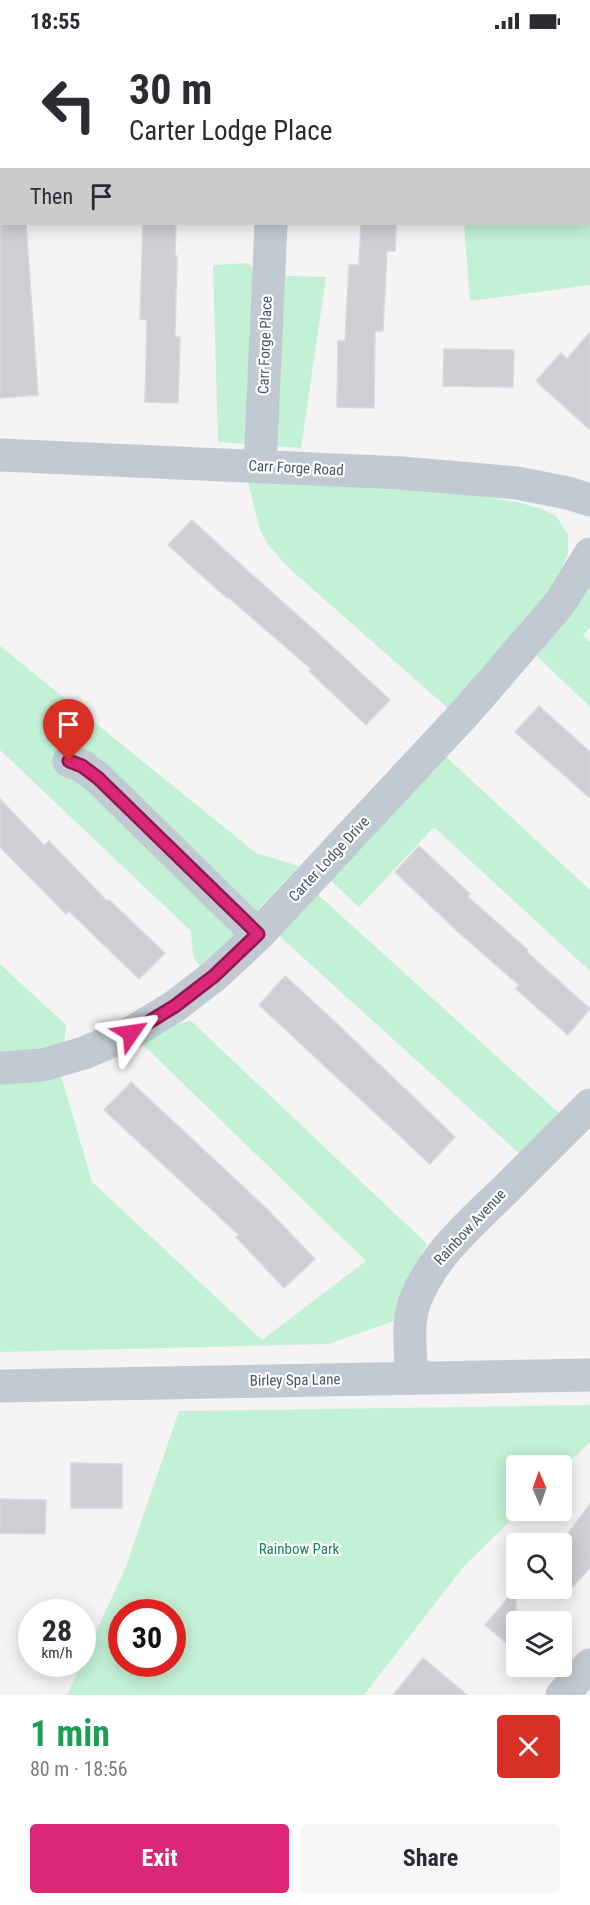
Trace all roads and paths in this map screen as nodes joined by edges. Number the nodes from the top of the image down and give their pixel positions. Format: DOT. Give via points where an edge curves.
graph roads {
  1 [pos="271,225"];
  2 [pos="0,455"];
  3 [pos="260,467"];
  4 [pos="590,500"];
  5 [pos="590,554"];
  6 [pos="69,761"];
  7 [pos="258,934"];
  8 [pos="0,1068"];
  9 [pos="590,1105"];
  10 [pos="590,1375"];
  11 [pos="412,1378"];
  12 [pos="0,1386"];
  13 [pos="590,1665"];
  14 [pos="562,1695"];
  1 -- 3 [label="street, Carr Forge Place"];
  2 -- 3 [label="street, Carr Forge Road"];
  3 -- 4 [label="street, Carr Forge Road" via="517,483"];
  5 -- 7 [label="street, Carter Lodge Drive" via="560,603 467,711"];
  6 -- 7 [label="street" via="98,778"];
  7 -- 8 [label="street, Carter Lodge Drive" via="214,976 131,1033 43,1065"];
  9 -- 11 [label="street, Rainbow Avenue" via="473,1221 426,1278 414,1303 410,1332"];
  10 -- 11 [label="street, Birley Spa Lane"];
  11 -- 12 [label="street, Birley Spa Lane"];
  13 -- 14 [label="street"];
}
